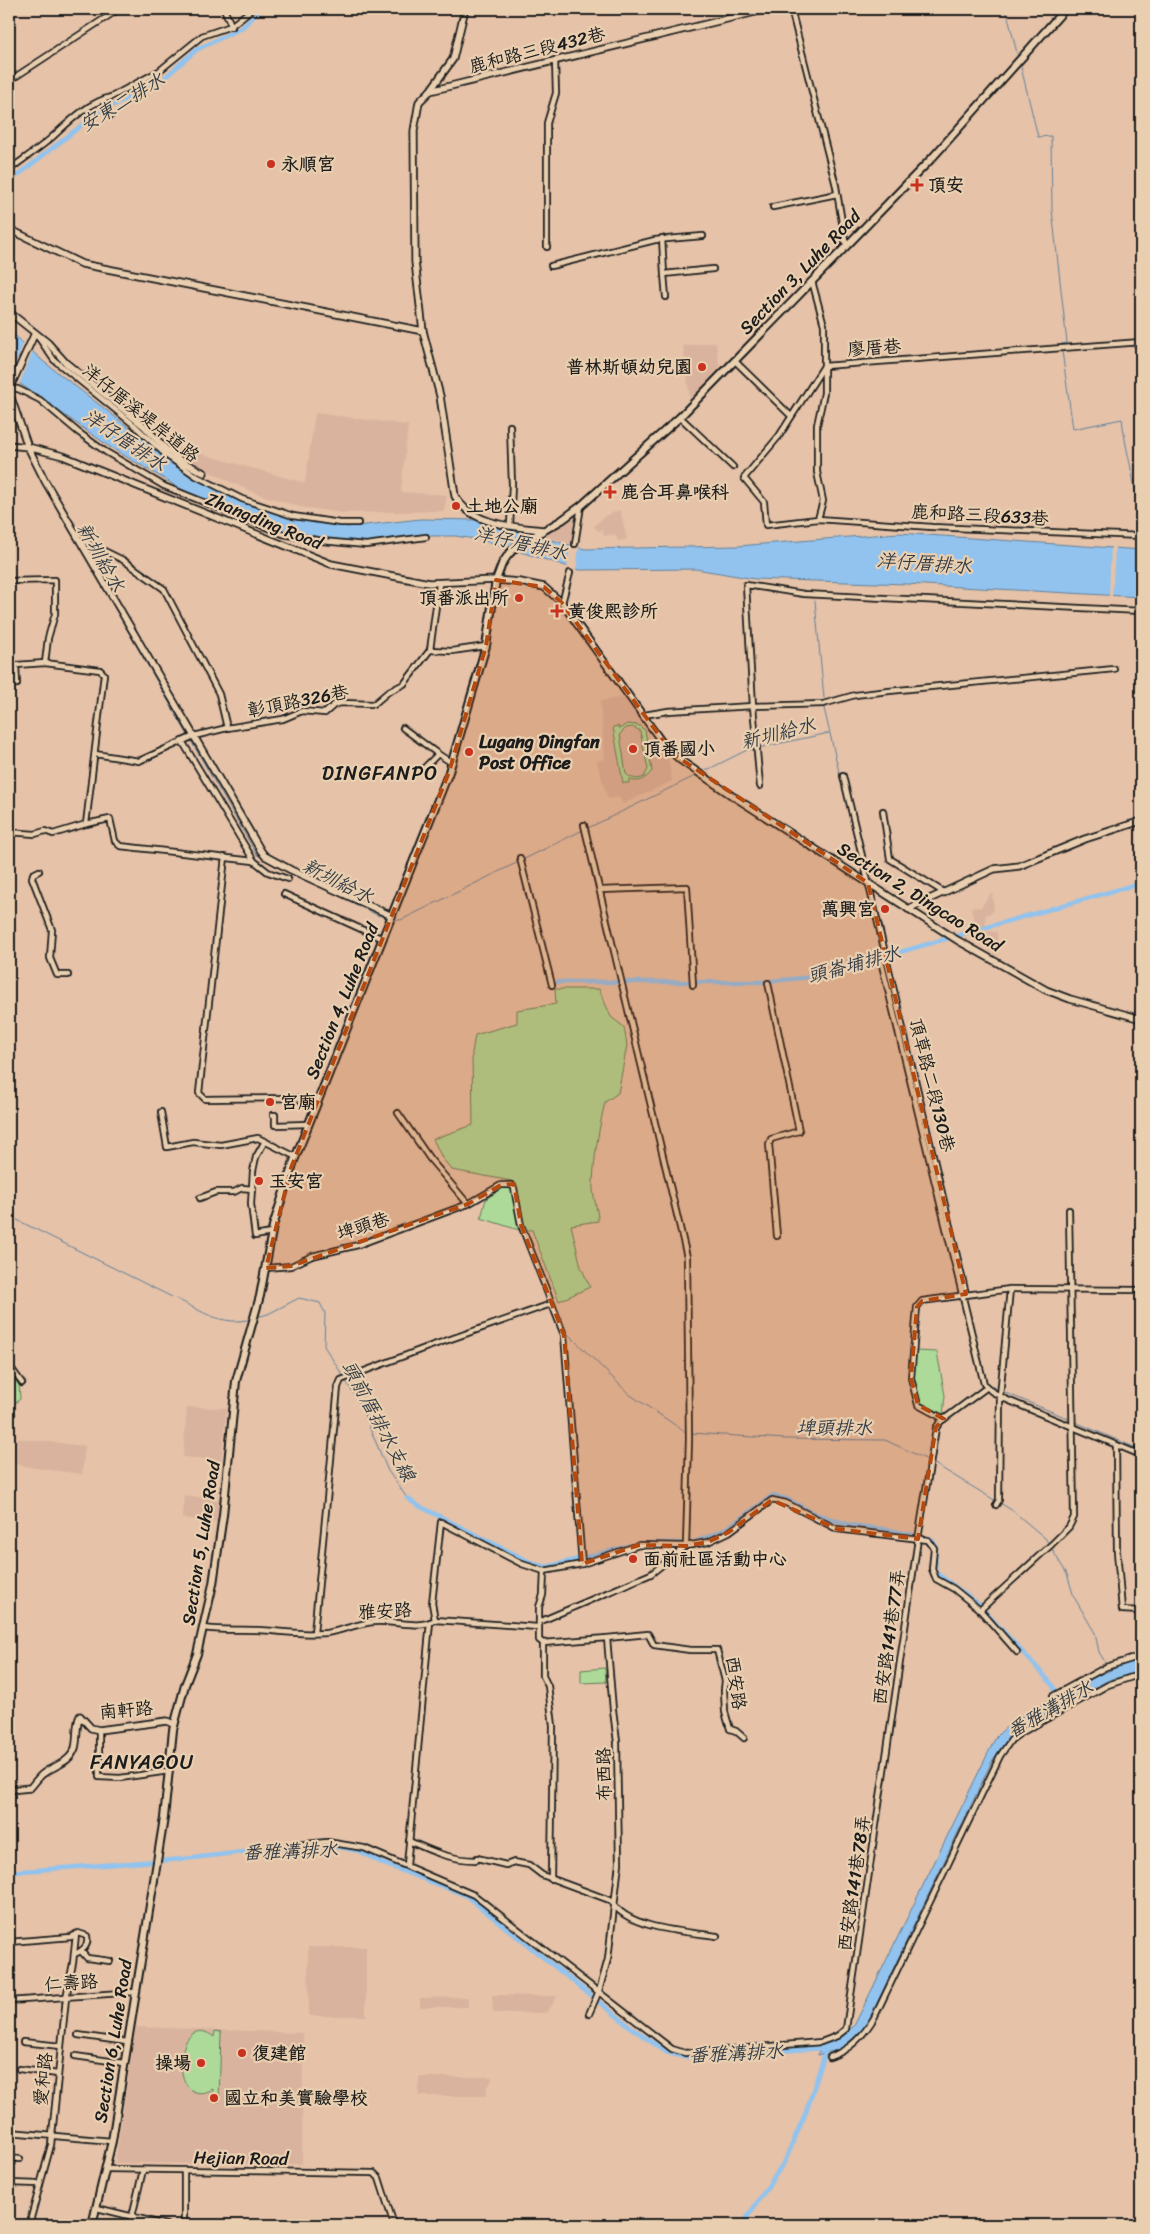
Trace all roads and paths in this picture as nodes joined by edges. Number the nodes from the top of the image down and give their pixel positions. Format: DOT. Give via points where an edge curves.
graph roads {
  1 [pos="119,9"];
  2 [pos="224,9"];
  3 [pos="252,9"];
  4 [pos="465,9"];
  5 [pos="768,9"];
  6 [pos="791,9"];
  7 [pos="1065,9"];
  8 [pos="231,26"];
  9 [pos="555,59"];
  10 [pos="9,82"];
  11 [pos="430,91"];
  12 [pos="104,102"];
  13 [pos="110,116"];
  14 [pos="9,170"];
  15 [pos="837,194"];
  16 [pos="773,207"];
  17 [pos="9,229"];
  18 [pos="703,236"];
  19 [pos="662,238"];
  20 [pos="846,246"];
  21 [pos="547,247"];
  22 [pos="551,266"];
  23 [pos="713,269"];
  24 [pos="664,274"];
  25 [pos="812,281"];
  26 [pos="666,298"];
  27 [pos="9,312"];
  28 [pos="423,331"];
  29 [pos="36,333"];
  30 [pos="1141,342"];
  31 [pos="735,361"];
  32 [pos="824,366"];
  33 [pos="9,387"];
  34 [pos="9,392"];
  35 [pos="791,416"];
  36 [pos="680,417"];
  37 [pos="510,426"];
  38 [pos="9,445"];
  39 [pos="26,447"];
  40 [pos="733,467"];
  41 [pos="204,473"];
  42 [pos="581,506"];
  43 [pos="818,519"];
  44 [pos="358,523"];
  45 [pos="510,526"];
  46 [pos="543,530"];
  47 [pos="1141,536"];
  48 [pos="426,537"];
  49 [pos="78,539"];
  50 [pos="575,544"];
  51 [pos="508,555"];
  52 [pos="570,573"];
  53 [pos="496,580"];
  54 [pos="9,581"];
  55 [pos="439,584"];
  56 [pos="562,603"];
  57 [pos="1141,611"];
  58 [pos="486,646"];
  59 [pos="430,650"];
  60 [pos="45,663"];
  61 [pos="1114,669"];
  62 [pos="9,685"];
  63 [pos="753,706"];
  64 [pos="644,715"];
  65 [pos="227,728"];
  66 [pos="403,728"];
  67 [pos="189,739"];
  68 [pos="95,754"];
  69 [pos="438,754"];
  70 [pos="452,763"];
  71 [pos="421,771"];
  72 [pos="843,776"];
  73 [pos="760,786"];
  74 [pos="883,811"];
  75 [pos="1141,821"];
  76 [pos="86,824"];
  77 [pos="584,824"];
  78 [pos="9,832"];
  79 [pos="225,858"];
  80 [pos="520,858"];
  81 [pos="254,861"];
  82 [pos="39,871"];
  83 [pos="288,880"];
  84 [pos="868,883"];
  85 [pos="600,890"];
  86 [pos="945,893"];
  87 [pos="284,894"];
  88 [pos="908,909"];
  89 [pos="392,916"];
  90 [pos="383,939"];
  91 [pos="881,961"];
  92 [pos="68,975"];
  93 [pos="768,983"];
  94 [pos="692,985"];
  95 [pos="552,986"];
  96 [pos="1141,1019"];
  97 [pos="316,1108"];
  98 [pos="161,1112"];
  99 [pos="398,1113"];
  100 [pos="273,1115"];
  101 [pos="310,1124"];
  102 [pos="265,1141"];
  103 [pos="296,1157"];
  104 [pos="253,1189"];
  105 [pos="200,1198"];
  106 [pos="468,1204"];
  107 [pos="1069,1210"];
  108 [pos="272,1233"];
  109 [pos="777,1236"];
  110 [pos="266,1268"];
  111 [pos="1010,1289"];
  112 [pos="1071,1289"];
  113 [pos="1141,1290"];
  114 [pos="964,1295"];
  115 [pos="551,1304"];
  116 [pos="254,1319"];
  117 [pos="9,1365"];
  118 [pos="22,1383"];
  119 [pos="986,1388"];
  120 [pos="1000,1396"];
  121 [pos="944,1419"];
  122 [pos="1072,1426"];
  123 [pos="1116,1445"];
  124 [pos="1141,1455"];
  125 [pos="998,1502"];
  126 [pos="918,1538"];
  127 [pos="686,1546"];
  128 [pos="582,1564"];
  129 [pos="544,1571"];
  130 [pos="981,1608"];
  131 [pos="1141,1611"];
  132 [pos="433,1621"];
  133 [pos="538,1624"];
  134 [pos="204,1628"];
  135 [pos="314,1634"];
  136 [pos="608,1638"];
  137 [pos="543,1643"];
  138 [pos="1017,1652"];
  139 [pos="1141,1656"];
  140 [pos="1141,1674"];
  141 [pos="1053,1696"];
  142 [pos="174,1724"];
  143 [pos="99,1730"];
  144 [pos="744,1738"];
  145 [pos="888,1740"];
  146 [pos="169,1772"];
  147 [pos="9,1790"];
  148 [pos="409,1841"];
  149 [pos="296,1845"];
  150 [pos="157,1864"];
  151 [pos="407,1865"];
  152 [pos="551,1879"];
  153 [pos="615,1908"];
  154 [pos="76,1934"];
  155 [pos="717,1936"];
  156 [pos="9,1942"];
  157 [pos="81,1951"];
  158 [pos="74,1954"];
  159 [pos="110,1960"];
  160 [pos="135,1992"];
  161 [pos="598,1993"];
  162 [pos="66,1998"];
  163 [pos="9,2001"];
  164 [pos="589,2014"];
  165 [pos="78,2035"];
  166 [pos="23,2042"];
  167 [pos="127,2042"];
  168 [pos="61,2046"];
  169 [pos="75,2056"];
  170 [pos="830,2057"];
  171 [pos="124,2063"];
  172 [pos="19,2069"];
  173 [pos="58,2074"];
  174 [pos="9,2132"];
  175 [pos="52,2136"];
  176 [pos="112,2141"];
  177 [pos="9,2158"];
  178 [pos="20,2159"];
  179 [pos="107,2169"];
  180 [pos="143,2170"];
  181 [pos="184,2171"];
  182 [pos="9,2183"];
  183 [pos="40,2184"];
  184 [pos="97,2208"];
  185 [pos="132,2216"];
  186 [pos="30,2225"];
  187 [pos="92,2225"];
  188 [pos="130,2225"];
  189 [pos="166,2225"];
  190 [pos="184,2225"];
  191 [pos="394,2225"];
  1 -- 10 [label="street"];
  2 -- 8 [label="street"];
  3 -- 8 [label="street"];
  4 -- 11 [label="street" via="453,60"];
  5 -- 9 [label="street, 鹿和路三段432巷"];
  6 -- 15 [label="street"];
  7 -- 20 [label="main road, Section 3, Luhe Road" via="933,157"];
  8 -- 14 [label="street" via="202,36 159,71 102,100 66,123"];
  9 -- 11 [label="street, 鹿和路三段432巷"];
  9 -- 21 [label="street" via="556,93 547,123"];
  11 -- 28 [label="street" via="419,102 414,131 415,262"];
  12 -- 13 [label="street"];
  15 -- 16 [label="street"];
  15 -- 20 [label="street"];
  17 -- 28 [label="street" via="82,264"];
  18 -- 19 [label="street"];
  19 -- 22 [label="street"];
  19 -- 24 [label="street"];
  20 -- 25 [label="main road, Section 3, Luhe Road"];
  23 -- 24 [label="street"];
  24 -- 26 [label="street"];
  25 -- 31 [label="main road, Section 3, Luhe Road"];
  25 -- 32 [label="street" via="824,325"];
  27 -- 29 [label="street"];
  28 -- 45 [label="street" via="440,396 455,496 470,514"];
  29 -- 33 [label="street"];
  29 -- 41 [label="street" via="66,363 144,426 166,449"];
  29 -- 44 [label="street, 洋仔厝溪堤岸道路" via="54,360 167,456 196,476 242,499 293,516"];
  30 -- 32 [label="street, 廖厝巷"];
  31 -- 35 [label="street"];
  31 -- 36 [label="main road, Section 3, Luhe Road"];
  32 -- 35 [label="street"];
  32 -- 43 [label="street" via="824,393 817,425 817,472 823,501"];
  33 -- 48 [label="street" via="40,400 106,452 164,486 282,534 366,545"];
  34 -- 39 [label="street"];
  35 -- 43 [label="street, 鹿和路三段633巷" via="779,436 744,478 764,502 766,525"];
  36 -- 40 [label="street"];
  36 -- 42 [label="main road, Section 3, Luhe Road"];
  37 -- 45 [label="street"];
  38 -- 39 [label="street, Zhangding Road"];
  39 -- 49 [label="street"];
  39 -- 55 [label="street, Zhangding Road" via="63,456 331,564"];
  42 -- 46 [label="main road, Section 3, Luhe Road"];
  42 -- 50 [label="street"];
  43 -- 47 [label="street, 鹿和路三段633巷"];
  45 -- 46 [label="street"];
  46 -- 51 [label="main road, Section 3, Luhe Road"];
  49 -- 65 [label="street" via="123,560 164,589 219,694"];
  49 -- 67 [label="street"];
  51 -- 53 [label="main road, Section 4, Luhe Road"];
  52 -- 56 [label="street"];
  53 -- 55 [label="street, Zhangding Road"];
  53 -- 56 [label="street, Zhangding Road" via="544,587"];
  53 -- 58 [label="main road, Section 4, Luhe Road"];
  54 -- 60 [label="street" via="55,580 55,614"];
  55 -- 59 [label="street"];
  56 -- 64 [label="street, Zhangding Road"];
  57 -- 63 [label="street" via="804,594 746,585"];
  58 -- 59 [label="street" via="452,651"];
  58 -- 70 [label="main road, Section 4, Luhe Road"];
  59 -- 65 [label="street, 彰頂路326巷" via="404,684 374,704 341,702 324,714 302,711 283,719"];
  60 -- 62 [label="street" via="16,665 17,684"];
  60 -- 68 [label="street" via="100,670 104,674"];
  61 -- 63 [label="street" via="864,694 823,704"];
  63 -- 64 [label="street"];
  63 -- 73 [label="street"];
  64 -- 84 [label="street, Section 2, Dingcao Road" via="668,750"];
  65 -- 67 [label="street, 彰頂路326巷"];
  66 -- 69 [label="street"];
  67 -- 68 [label="street, 彰頂路326巷" via="139,761"];
  67 -- 81 [label="street"];
  67 -- 89 [label="street" via="266,856"];
  68 -- 76 [label="street"];
  69 -- 70 [label="street"];
  69 -- 71 [label="street"];
  70 -- 89 [label="main road, Section 4, Luhe Road"];
  72 -- 84 [label="street, 頂草路二段130巷"];
  74 -- 86 [label="street" via="890,859"];
  75 -- 86 [label="street" via="1019,866 994,869"];
  76 -- 78 [label="street" via="53,834"];
  76 -- 79 [label="street" via="110,818 115,842 120,846"];
  77 -- 85 [label="street"];
  79 -- 81 [label="street"];
  79 -- 97 [label="street" via="199,1093 205,1099 296,1098"];
  80 -- 95 [label="street"];
  81 -- 83 [label="street" via="268,872"];
  82 -- 92 [label="street" via="32,878 52,930 50,958 57,975"];
  84 -- 88 [label="street, Section 2, Dingcao Road"];
  84 -- 114 [label="street, 頂草路二段130巷"];
  85 -- 94 [label="street" via="687,887"];
  85 -- 127 [label="street" via="687,1257 689,1439"];
  86 -- 88 [label="street"];
  87 -- 90 [label="street"];
  88 -- 96 [label="street, Section 2, Dingcao Road" via="1035,985 1070,999"];
  89 -- 90 [label="main road, Section 4, Luhe Road"];
  90 -- 97 [label="main road, Section 4, Luhe Road"];
  91 -- 114 [label="street"];
  93 -- 109 [label="street" via="799,1132 771,1139 769,1144"];
  97 -- 101 [label="main road, Section 4, Luhe Road"];
  98 -- 102 [label="street" via="167,1147 193,1142 221,1145 258,1138"];
  99 -- 106 [label="street" via="430,1159"];
  100 -- 101 [label="street" via="275,1126"];
  101 -- 103 [label="main road, Section 4, Luhe Road"];
  102 -- 103 [label="street"];
  102 -- 104 [label="street" via="256,1157"];
  103 -- 108 [label="main road, Section 4, Luhe Road" via="284,1186"];
  104 -- 105 [label="street" via="216,1192"];
  104 -- 108 [label="street" via="251,1204 255,1236"];
  106 -- 110 [label="street, 埤頭巷" via="291,1266"];
  106 -- 115 [label="street, 埤頭巷" via="501,1185 512,1185 521,1225"];
  107 -- 112 [label="street"];
  108 -- 110 [label="main road, Section 4, Luhe Road"];
  110 -- 116 [label="main road, Section 4, Luhe Road"];
  111 -- 112 [label="street"];
  111 -- 114 [label="street"];
  111 -- 120 [label="street"];
  112 -- 113 [label="street"];
  112 -- 122 [label="street"];
  114 -- 119 [label="street"];
  114 -- 121 [label="street" via="922,1301 917,1307 911,1378 918,1405"];
  115 -- 128 [label="street" via="564,1335"];
  115 -- 135 [label="street" via="341,1380"];
  116 -- 134 [label="main road, Section 5, Luhe Road" via="236,1381 223,1515"];
  117 -- 118 [label="street"];
  119 -- 120 [label="street"];
  119 -- 121 [label="street"];
  120 -- 122 [label="street"];
  120 -- 125 [label="street"];
  121 -- 126 [label="street, 西安路141巷77弄" via="936,1428"];
  122 -- 123 [label="street"];
  122 -- 130 [label="street" via="1074,1517 1069,1527"];
  123 -- 124 [label="street"];
  123 -- 131 [label="street" via="1117,1551 1122,1610"];
  126 -- 127 [label="street" via="837,1529 786,1503 772,1500 729,1532 708,1542"];
  126 -- 130 [label="street" via="933,1545 932,1569 936,1579"];
  126 -- 145 [label="street, 西安路141巷77弄"];
  127 -- 128 [label="street" via="639,1545"];
  127 -- 133 [label="street, 雅安路" via="651,1574 588,1599"];
  128 -- 129 [label="street"];
  129 -- 132 [label="street" via="522,1564 440,1522"];
  129 -- 133 [label="street"];
  130 -- 138 [label="street"];
  132 -- 133 [label="street, 雅安路"];
  132 -- 135 [label="street, 雅安路" via="375,1622"];
  132 -- 148 [label="street"];
  133 -- 137 [label="street" via="539,1640"];
  134 -- 135 [label="street, 雅安路"];
  134 -- 142 [label="main road, Section 5, Luhe Road"];
  136 -- 137 [label="street"];
  136 -- 144 [label="street, 西安路" via="648,1634 654,1645 717,1650 725,1681 725,1712 730,1729"];
  136 -- 153 [label="street, 布西路" via="617,1742 619,1863"];
  137 -- 152 [label="street" via="543,1676 548,1686 553,1726"];
  139 -- 141 [label="street" via="1106,1667"];
  140 -- 170 [label="street" via="1108,1685 1011,1740 1000,1756 874,2018 848,2049"];
  142 -- 143 [label="street, 南軒路" via="167,1721"];
  142 -- 146 [label="main road, Section 5, Luhe Road"];
  143 -- 146 [label="street" via="99,1777"];
  143 -- 147 [label="street, 南軒路" via="91,1728 80,1716 74,1751 65,1761 45,1772 30,1788"];
  145 -- 161 [label="street, 西安路141巷78弄" via="846,2029 821,2042 685,2053 664,2044"];
  146 -- 150 [label="main road, Section 5, Luhe Road"];
  148 -- 151 [label="street"];
  148 -- 152 [label="street" via="436,1854 466,1860 477,1858 506,1865 514,1862 529,1864"];
  149 -- 151 [label="street" via="350,1844"];
  150 -- 160 [label="main road, Section 6, Luhe Road"];
  151 -- 161 [label="street" via="474,1895"];
  152 -- 153 [label="street" via="608,1899"];
  153 -- 155 [label="street" via="647,1926"];
  153 -- 161 [label="street, 布西路" via="608,1959"];
  154 -- 156 [label="street"];
  154 -- 157 [label="street" via="87,1936"];
  154 -- 158 [label="street, 愛和路"];
  157 -- 158 [label="street"];
  157 -- 159 [label="street" via="87,1958"];
  158 -- 162 [label="street, 愛和路"];
  160 -- 162 [label="street, 仁壽路"];
  160 -- 167 [label="main road, Section 6, Luhe Road"];
  161 -- 164 [label="street, 布西路"];
  162 -- 163 [label="street, 仁壽路"];
  162 -- 168 [label="street, 愛和路"];
  165 -- 167 [label="street"];
  166 -- 168 [label="street"];
  167 -- 171 [label="main road, Section 6, Luhe Road"];
  168 -- 173 [label="street, 愛和路"];
  169 -- 171 [label="street"];
  171 -- 176 [label="main road, Section 6, Luhe Road"];
  172 -- 173 [label="street"];
  173 -- 175 [label="street, 愛和路"];
  174 -- 175 [label="street"];
  175 -- 176 [label="street"];
  175 -- 183 [label="street, 愛和路"];
  176 -- 179 [label="main road, Section 6, Luhe Road"];
  177 -- 178 [label="street"];
  179 -- 180 [label="street, Hejian Road"];
  179 -- 184 [label="main road, Section 6, Luhe Road"];
  180 -- 181 [label="street, Hejian Road"];
  180 -- 185 [label="street"];
  181 -- 190 [label="street"];
  181 -- 191 [label="street, Hejian Road" via="374,2173 379,2178"];
  182 -- 183 [label="street"];
  183 -- 186 [label="street, 愛和路"];
  184 -- 185 [label="street"];
  184 -- 187 [label="main road, Section 6, Luhe Road"];
  185 -- 188 [label="street"];
  185 -- 189 [label="street"];
}
